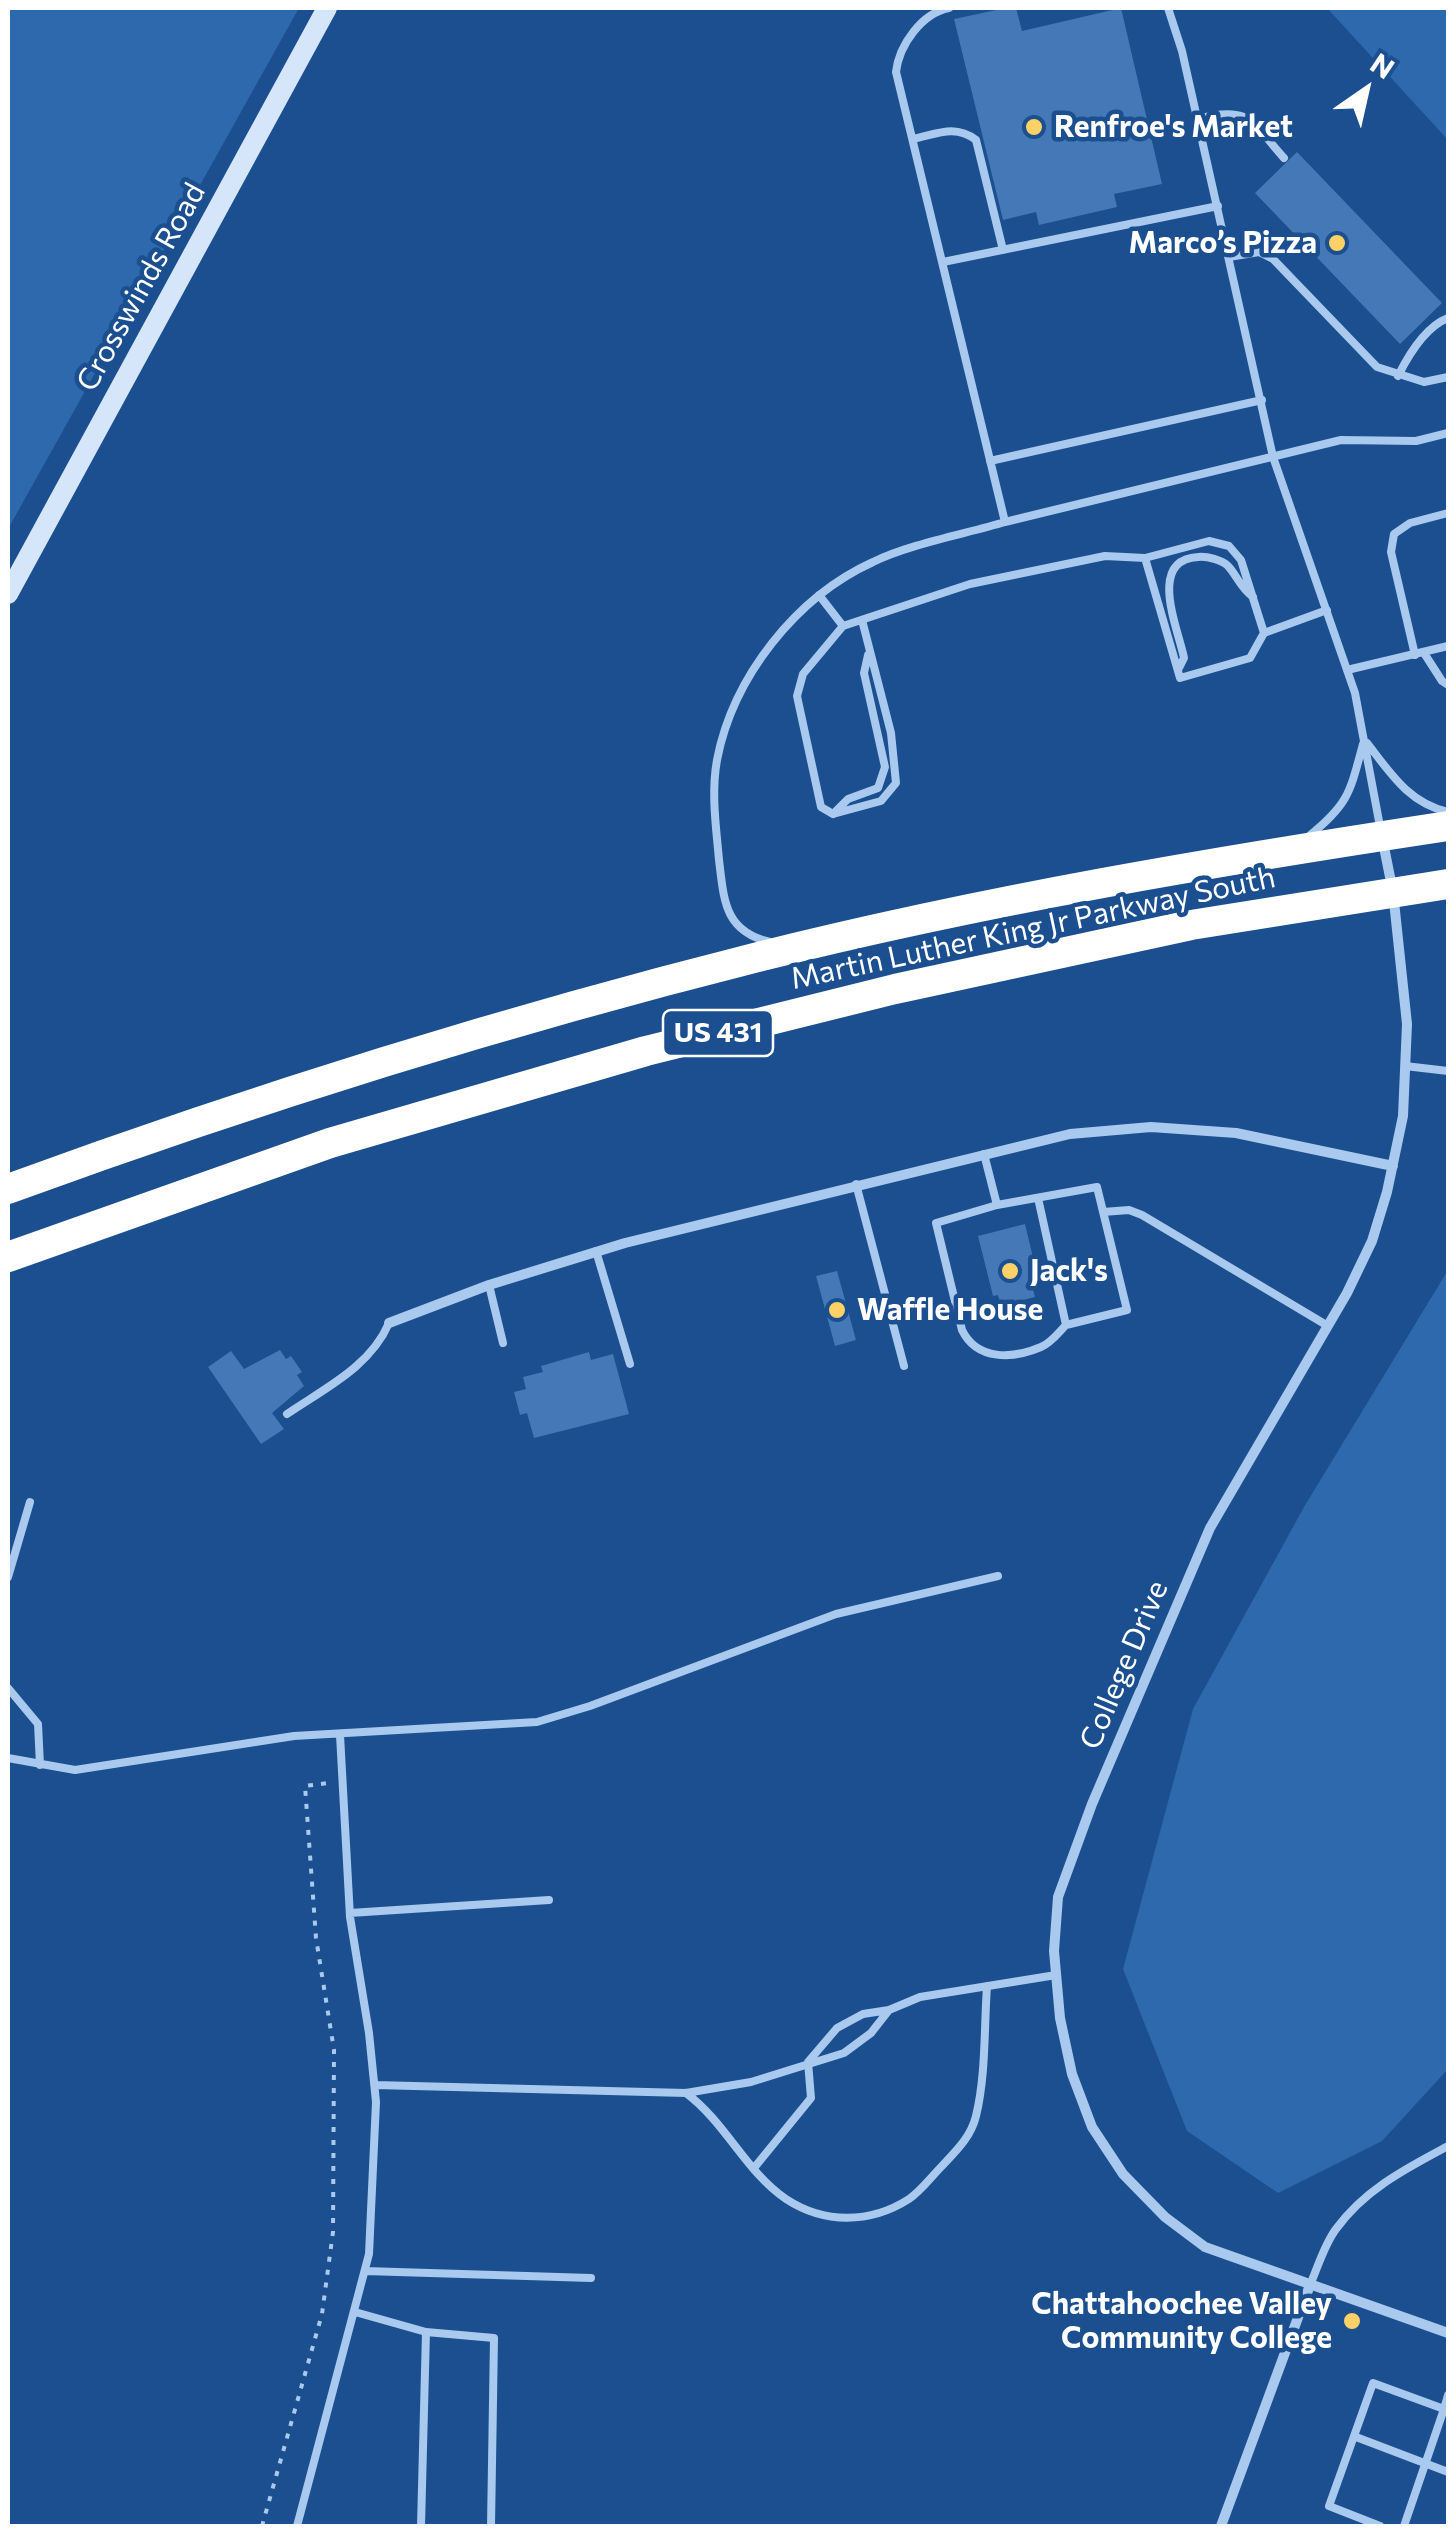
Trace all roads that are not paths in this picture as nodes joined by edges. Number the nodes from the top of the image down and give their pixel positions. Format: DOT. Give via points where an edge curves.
graph roads {
  1 [pos="327,8"];
  2 [pos="949,8"];
  3 [pos="1168,8"];
  4 [pos="1198,119"];
  5 [pos="913,140"];
  6 [pos="1284,158"];
  7 [pos="1218,206"];
  8 [pos="1003,250"];
  9 [pos="1229,257"];
  10 [pos="942,262"];
  11 [pos="1448,318"];
  12 [pos="1398,376"];
  13 [pos="1448,377"];
  14 [pos="1262,400"];
  15 [pos="1448,433"];
  16 [pos="1273,457"];
  17 [pos="990,461"];
  18 [pos="1448,514"];
  19 [pos="1005,522"];
  20 [pos="1146,558"];
  21 [pos="8,594"];
  22 [pos="819,594"];
  23 [pos="1253,597"];
  24 [pos="1327,610"];
  25 [pos="862,620"];
  26 [pos="843,626"];
  27 [pos="1264,633"];
  28 [pos="1448,646"];
  29 [pos="1419,654"];
  30 [pos="1178,670"];
  31 [pos="1348,670"];
  32 [pos="1448,685"];
  33 [pos="1364,740"];
  34 [pos="1448,812"];
  35 [pos="1448,826"];
  36 [pos="1382,836"];
  37 [pos="1292,850"];
  38 [pos="1448,884"];
  39 [pos="1394,892"];
  40 [pos="800,948"];
  41 [pos="1406,1066"];
  42 [pos="1448,1071"];
  43 [pos="984,1154"];
  44 [pos="1393,1166"];
  45 [pos="856,1184"];
  46 [pos="8,1189"];
  47 [pos="1038,1198"];
  48 [pos="996,1205"];
  49 [pos="1103,1212"];
  50 [pos="596,1252"];
  51 [pos="8,1257"];
  52 [pos="489,1286"];
  53 [pos="388,1323"];
  54 [pos="1066,1325"];
  55 [pos="1328,1326"];
  56 [pos="504,1343"];
  57 [pos="630,1364"];
  58 [pos="904,1366"];
  59 [pos="287,1414"];
  60 [pos="30,1502"];
  61 [pos="998,1576"];
  62 [pos="8,1577"];
  63 [pos="8,1688"];
  64 [pos="340,1735"];
  65 [pos="8,1758"];
  66 [pos="40,1765"];
  67 [pos="549,1900"];
  68 [pos="350,1913"];
  69 [pos="1056,1975"];
  70 [pos="987,1986"];
  71 [pos="889,2010"];
  72 [pos="808,2062"];
  73 [pos="374,2085"];
  74 [pos="686,2094"];
  75 [pos="1448,2146"];
  76 [pos="754,2168"];
  77 [pos="365,2271"];
  78 [pos="591,2278"];
  79 [pos="1310,2286"];
  80 [pos="355,2312"];
  81 [pos="426,2332"];
  82 [pos="1448,2334"];
  83 [pos="1448,2395"];
  84 [pos="1446,2410"];
  85 [pos="1356,2436"];
  86 [pos="1425,2464"];
  87 [pos="1448,2472"];
  88 [pos="296,2526"];
  89 [pos="421,2526"];
  90 [pos="492,2526"];
  91 [pos="1221,2526"];
  92 [pos="1380,2526"];
  93 [pos="1404,2526"];
  1 -- 21 [label="street, Crosswinds Road"];
  2 -- 5 [label="lane" via="926,18 897,62"];
  3 -- 4 [label="lane"];
  4 -- 6 [label="lane" via="1236,112"];
  4 -- 7 [label="lane"];
  5 -- 8 [label="lane" via="952,130 976,140"];
  5 -- 10 [label="lane"];
  7 -- 8 [label="lane"];
  7 -- 9 [label="lane"];
  8 -- 10 [label="lane"];
  9 -- 12 [label="lane" via="1259,252 1274,259 1377,368"];
  9 -- 14 [label="lane"];
  10 -- 17 [label="lane"];
  11 -- 12 [label="lane" via="1410,353"];
  12 -- 13 [label="lane" via="1424,382"];
  14 -- 16 [label="lane"];
  14 -- 17 [label="lane"];
  15 -- 16 [label="lane" via="1416,441 1340,440"];
  16 -- 19 [label="lane"];
  16 -- 24 [label="lane"];
  17 -- 19 [label="lane"];
  18 -- 29 [label="lane" via="1394,534 1391,552"];
  19 -- 22 [label="lane" via="873,561"];
  20 -- 23 [label="lane" via="1208,541 1229,546"];
  20 -- 25 [label="lane" via="1105,556 970,584"];
  20 -- 30 [label="lane"];
  22 -- 26 [label="lane"];
  22 -- 40 [label="lane" via="776,637 737,700 718,759 714,803 724,905 741,930"];
  23 -- 27 [label="lane"];
  23 -- 30 [label="lane" via="1213,558 1176,564 1168,592 1184,658"];
  24 -- 27 [label="lane"];
  24 -- 31 [label="lane"];
  25 -- 26 [label="lane"];
  25 -- 26 [label="lane" via="870,650 864,673 884,776 878,788 848,799 833,814 822,807 798,696 804,674"];
  27 -- 30 [label="lane" via="1250,658 1180,678"];
  28 -- 29 [label="lane"];
  29 -- 31 [label="lane"];
  29 -- 32 [label="lane"];
  31 -- 33 [label="lane"];
  33 -- 34 [label="lane" via="1403,790"];
  33 -- 36 [label="lane"];
  33 -- 37 [label="lane" via="1348,798"];
  35 -- 36 [label="highway, Martin Luther King Jr Parkway South / US 431"];
  36 -- 37 [label="highway, Martin Luther King Jr Parkway South / US 431"];
  36 -- 39 [label="street, College Drive"];
  37 -- 40 [label="highway, Martin Luther King Jr Parkway South / US 431"];
  38 -- 39 [label="highway, Martin Luther King Jr Parkway South / US 431"];
  39 -- 41 [label="street, College Drive"];
  39 -- 51 [label="highway, Martin Luther King Jr Parkway South / US 431" via="1173,929 646,1051 330,1143"];
  40 -- 46 [label="highway, Martin Luther King Jr Parkway South / US 431" via="383,1061"];
  41 -- 42 [label="lane"];
  41 -- 44 [label="street, College Drive"];
  43 -- 44 [label="street" via="1070,1134 1152,1126 1236,1133"];
  43 -- 45 [label="street"];
  43 -- 48 [label="lane"];
  44 -- 55 [label="street, College Drive" via="1372,1241"];
  45 -- 50 [label="street"];
  45 -- 58 [label="lane"];
  47 -- 48 [label="lane"];
  47 -- 49 [label="lane" via="1097,1187"];
  47 -- 54 [label="lane"];
  48 -- 54 [label="lane" via="936,1223 966,1338 998,1355 1040,1348"];
  49 -- 54 [label="lane" via="1126,1310"];
  49 -- 55 [label="lane" via="1142,1215"];
  50 -- 52 [label="street"];
  50 -- 57 [label="lane"];
  52 -- 53 [label="street"];
  52 -- 56 [label="lane"];
  53 -- 59 [label="lane" via="376,1350"];
  55 -- 69 [label="street, College Drive" via="1210,1528 1092,1804 1058,1898"];
  60 -- 62 [label="lane"];
  61 -- 64 [label="lane" via="836,1614 537,1722"];
  63 -- 66 [label="lane" via="38,1724"];
  64 -- 66 [label="lane" via="294,1736 74,1770"];
  64 -- 68 [label="lane"];
  65 -- 66 [label="lane"];
  67 -- 68 [label="lane"];
  68 -- 73 [label="lane"];
  69 -- 70 [label="lane"];
  69 -- 79 [label="street, College Drive" via="1072,2074 1092,2128 1124,2174 1206,2247"];
  70 -- 71 [label="lane" via="920,1997"];
  70 -- 76 [label="lane" via="976,2120 963,2144 910,2198 858,2219 826,2217 782,2196"];
  71 -- 72 [label="lane" via="844,2053"];
  71 -- 72 [label="lane" via="837,2028"];
  72 -- 74 [label="lane"];
  72 -- 76 [label="lane" via="811,2098"];
  73 -- 74 [label="lane"];
  73 -- 77 [label="lane"];
  74 -- 76 [label="lane"];
  75 -- 79 [label="lane" via="1392,2175 1358,2205 1336,2229"];
  77 -- 78 [label="lane"];
  77 -- 80 [label="lane"];
  79 -- 82 [label="street, College Drive"];
  79 -- 91 [label="street"];
  80 -- 81 [label="lane"];
  80 -- 88 [label="lane"];
  81 -- 89 [label="lane"];
  81 -- 90 [label="lane" via="494,2338"];
  83 -- 84 [label="lane"];
  84 -- 85 [label="lane" via="1373,2383"];
  84 -- 86 [label="lane"];
  85 -- 86 [label="lane"];
  85 -- 92 [label="lane" via="1330,2506"];
  86 -- 87 [label="lane"];
  86 -- 93 [label="lane"];
}
